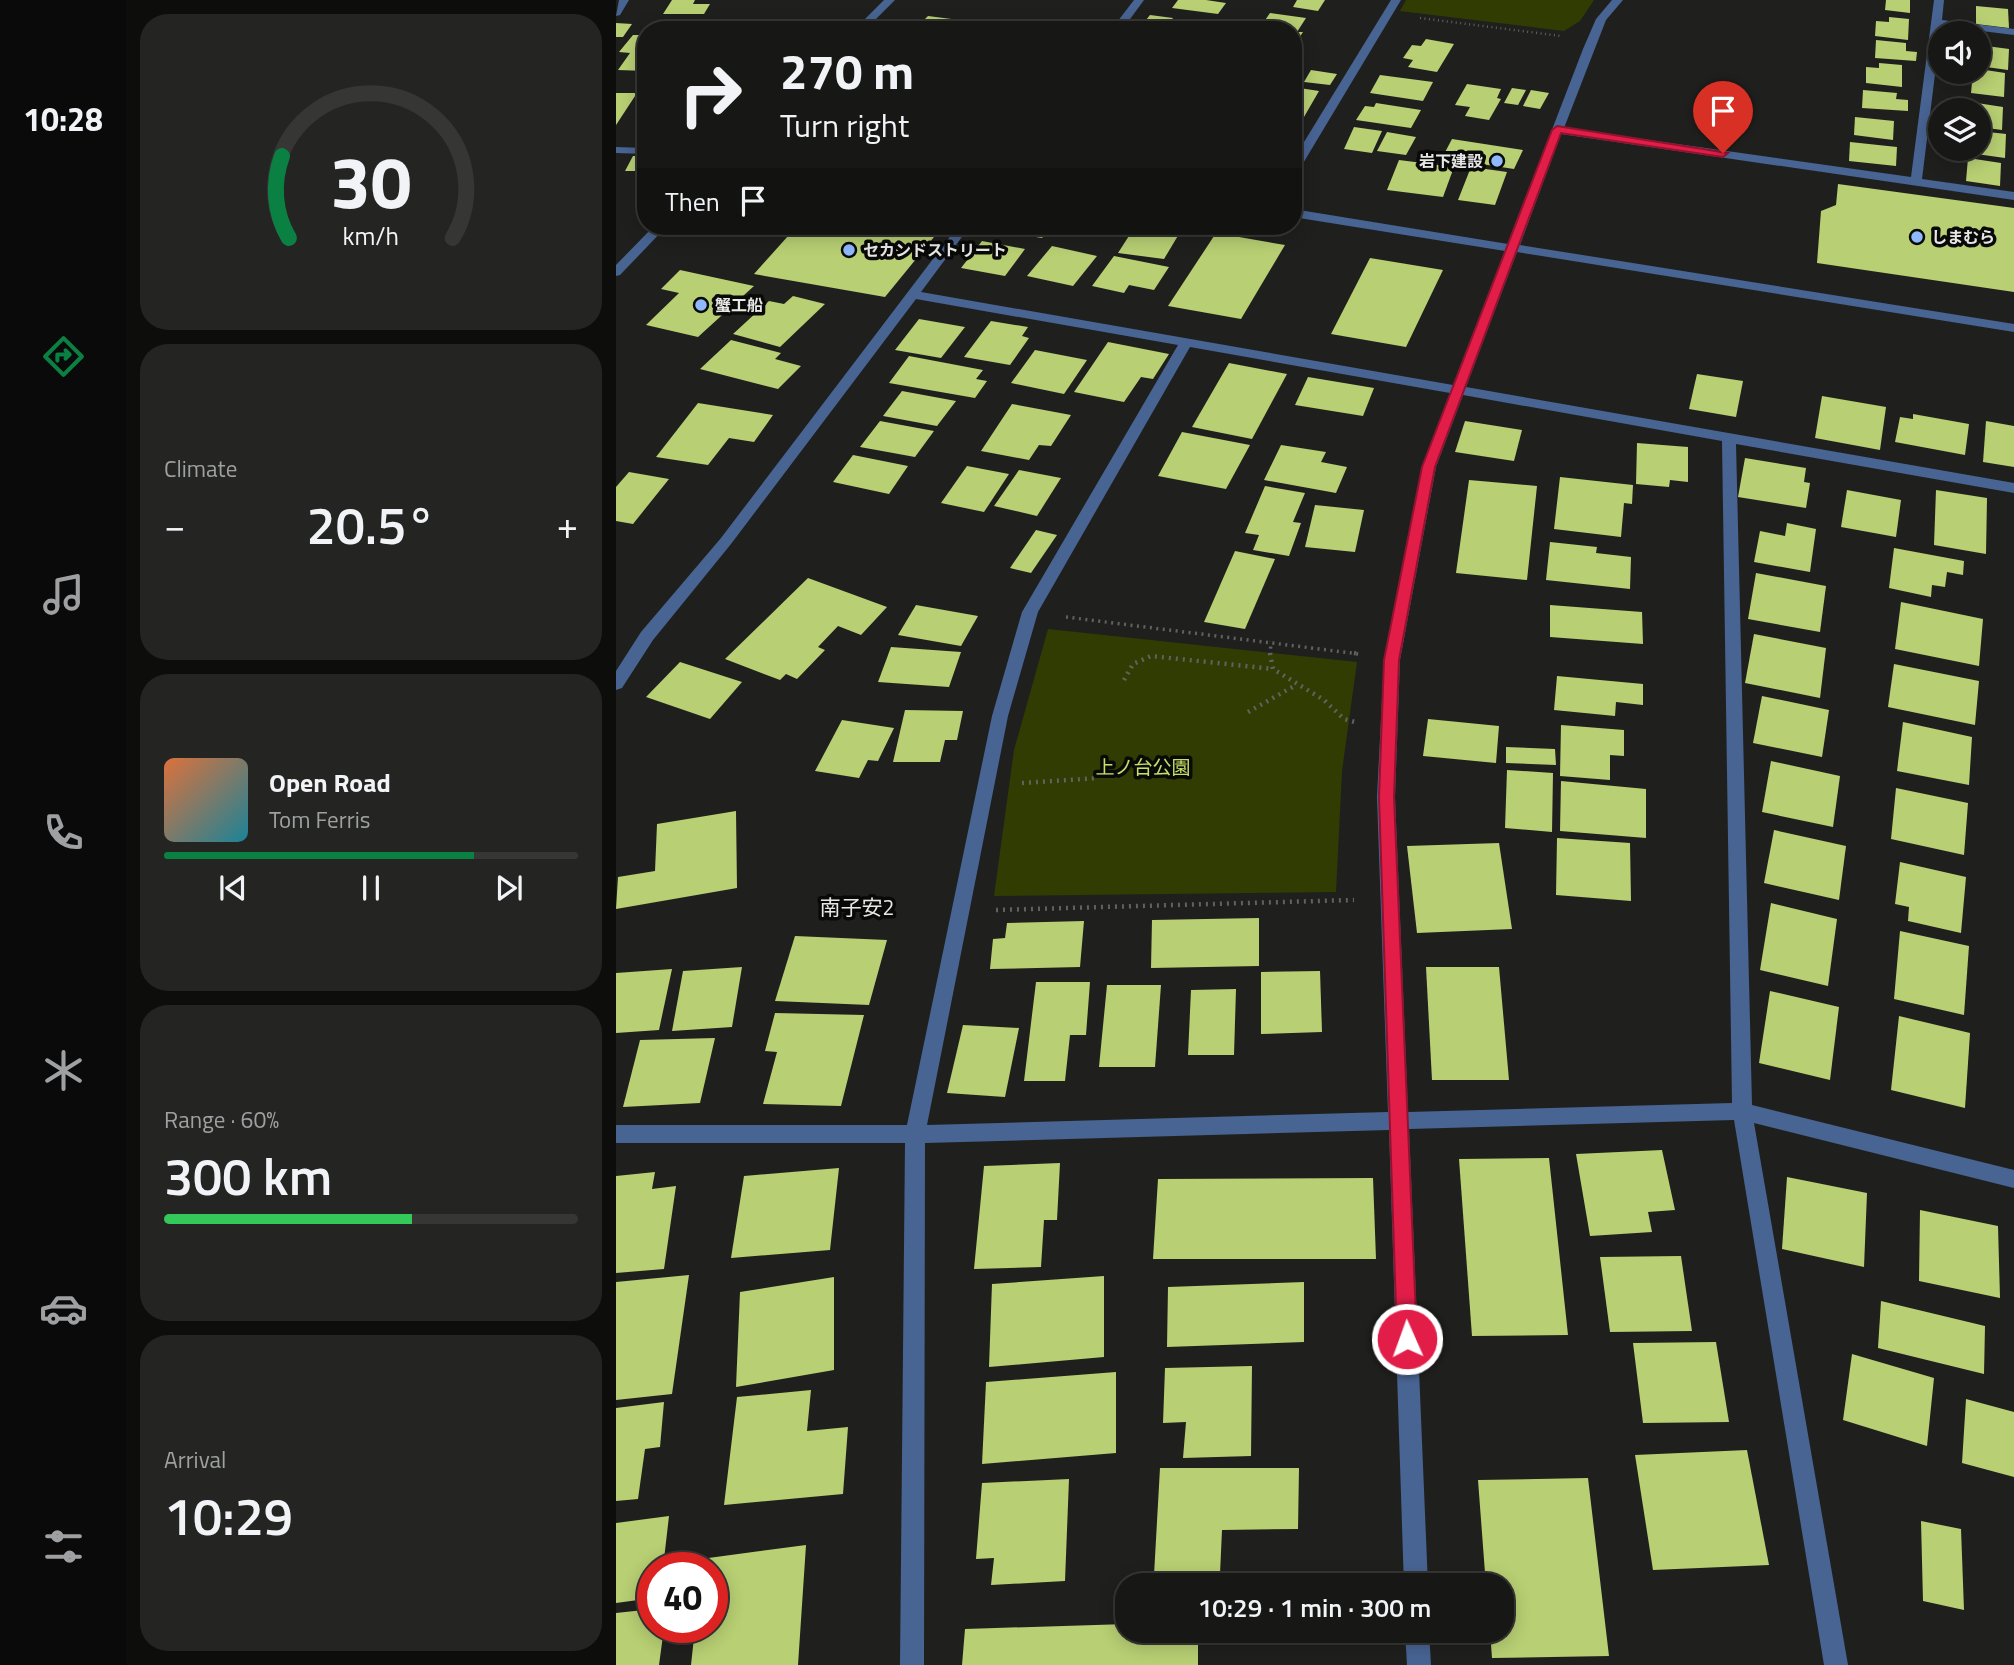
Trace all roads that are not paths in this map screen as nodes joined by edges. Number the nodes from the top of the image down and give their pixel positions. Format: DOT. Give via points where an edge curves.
graph roads {
  1 [pos="624,0"];
  2 [pos="890,0"];
  3 [pos="1139,0"];
  4 [pos="1396,0"];
  5 [pos="1618,0"];
  6 [pos="1939,0"];
  7 [pos="616,13"];
  8 [pos="868,21"];
  9 [pos="1123,21"];
  10 [pos="1936,21"];
  11 [pos="1991,29"];
  12 [pos="2014,32"];
  13 [pos="1928,84"];
  14 [pos="1557,130"];
  15 [pos="616,150"];
  16 [pos="637,151"];
  17 [pos="1302,155"];
  18 [pos="1916,181"];
  19 [pos="2014,196"];
  20 [pos="1302,215"];
  21 [pos="652,235"];
  22 [pos="957,235"];
  23 [pos="1511,247"];
  24 [pos="616,272"];
  25 [pos="910,294"];
  26 [pos="2014,328"];
  27 [pos="1186,342"];
  28 [pos="1456,390"];
  29 [pos="1729,438"];
  30 [pos="2014,488"];
  31 [pos="616,684"];
  32 [pos="1742,1111"];
  33 [pos="1399,1121"];
  34 [pos="616,1134"];
  35 [pos="915,1134"];
  36 [pos="2014,1179"];
  37 [pos="1416,1573"];
  38 [pos="1418,1643"];
  39 [pos="912,1665"];
  40 [pos="1419,1665"];
  41 [pos="1836,1665"];
  1 -- 7 [label="street"];
  2 -- 8 [label="street"];
  3 -- 9 [label="street"];
  4 -- 17 [label="street"];
  5 -- 14 [label="street" via="1601,19"];
  6 -- 10 [label="street"];
  11 -- 12 [label="street"];
  13 -- 18 [label="street"];
  14 -- 18 [label="street"];
  14 -- 23 [label="street"];
  15 -- 16 [label="street"];
  18 -- 19 [label="street"];
  20 -- 23 [label="street"];
  21 -- 24 [label="street"];
  22 -- 25 [label="street"];
  23 -- 26 [label="street"];
  23 -- 28 [label="street"];
  25 -- 27 [label="street"];
  25 -- 31 [label="street" via="726,541 647,636"];
  27 -- 28 [label="street"];
  27 -- 35 [label="street" via="1030,612 1000,716"];
  28 -- 29 [label="street"];
  28 -- 33 [label="street" via="1429,467 1392,660 1386,797"];
  29 -- 30 [label="street"];
  29 -- 32 [label="street"];
  32 -- 33 [label="street"];
  32 -- 36 [label="street"];
  32 -- 41 [label="street"];
  33 -- 35 [label="street"];
  33 -- 37 [label="street"];
  34 -- 35 [label="street"];
  35 -- 39 [label="street"];
  38 -- 40 [label="street"];
}
